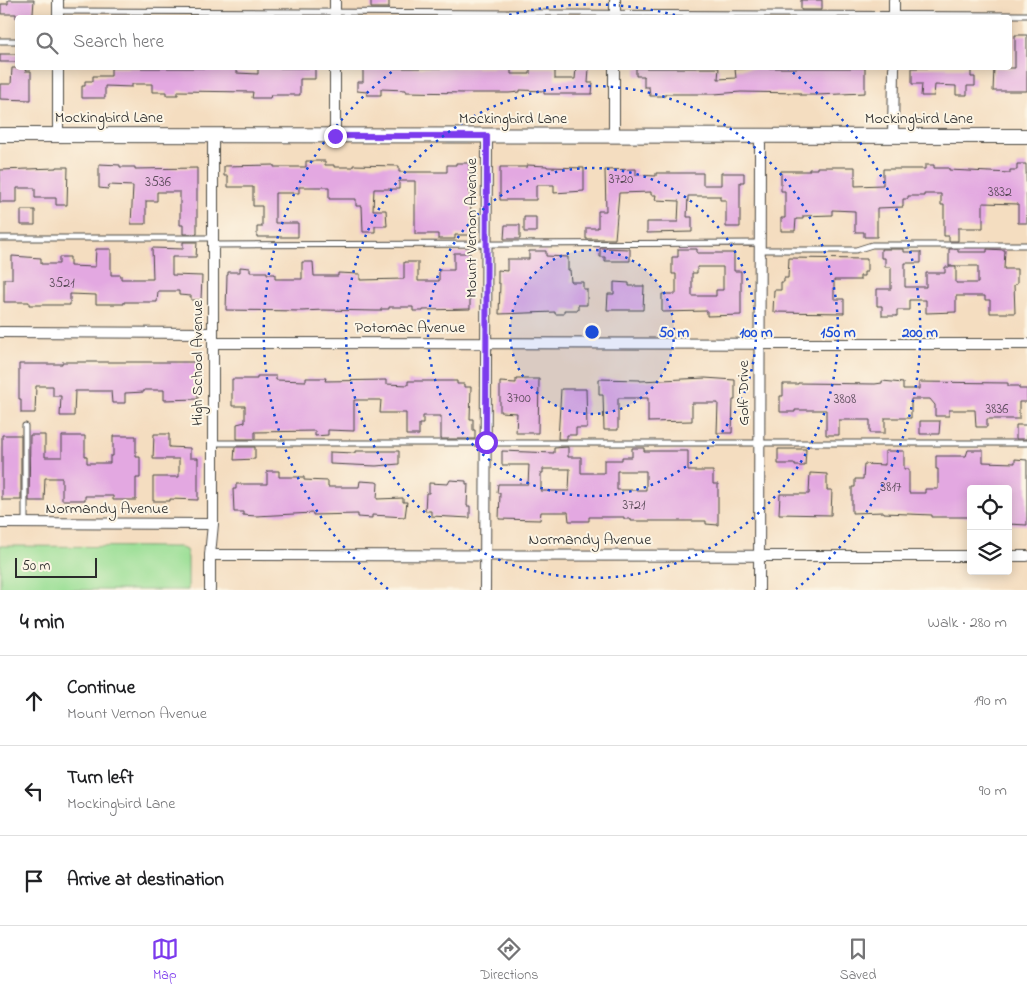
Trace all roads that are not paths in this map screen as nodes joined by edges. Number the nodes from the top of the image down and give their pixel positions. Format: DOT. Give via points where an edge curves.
graph roads {
  1 [pos="58,0"];
  2 [pos="335,0"];
  3 [pos="615,0"];
  4 [pos="894,0"];
  5 [pos="58,14"];
  6 [pos="335,15"];
  7 [pos="615,15"];
  8 [pos="894,15"];
  9 [pos="1012,15"];
  10 [pos="1027,15"];
  11 [pos="0,41"];
  12 [pos="15,42"];
  13 [pos="58,70"];
  14 [pos="335,70"];
  15 [pos="614,70"];
  16 [pos="894,70"];
  17 [pos="0,135"];
  18 [pos="58,135"];
  19 [pos="213,135"];
  20 [pos="335,136"];
  21 [pos="487,136"];
  22 [pos="614,136"];
  23 [pos="760,136"];
  24 [pos="894,136"];
  25 [pos="1027,136"];
  26 [pos="0,238"];
  27 [pos="213,241"];
  28 [pos="487,245"];
  29 [pos="1027,245"];
  30 [pos="759,246"];
  31 [pos="0,332"];
  32 [pos="213,338"];
  33 [pos="487,343"];
  34 [pos="759,344"];
  35 [pos="1027,344"];
  36 [pos="25,426"];
  37 [pos="486,442"];
  38 [pos="214,443"];
  39 [pos="759,443"];
  40 [pos="1027,443"];
  41 [pos="0,523"];
  42 [pos="25,523"];
  43 [pos="213,524"];
  44 [pos="210,554"];
  45 [pos="485,555"];
  46 [pos="759,555"];
  47 [pos="967,556"];
  48 [pos="1012,556"];
  49 [pos="1027,556"];
  50 [pos="210,590"];
  51 [pos="485,590"];
  52 [pos="759,590"];
  1 -- 5 [label="street"];
  2 -- 6 [label="street"];
  3 -- 7 [label="street"];
  4 -- 8 [label="street"];
  5 -- 6 [label="lane"];
  9 -- 10 [label="lane"];
  11 -- 12 [label="lane"];
  13 -- 18 [label="street"];
  14 -- 20 [label="street"];
  15 -- 22 [label="street"];
  16 -- 24 [label="street"];
  17 -- 18 [label="main road, Mockingbird Lane"];
  18 -- 19 [label="main road, Mockingbird Lane"];
  19 -- 20 [label="main road, Mockingbird Lane"];
  19 -- 27 [label="street, High School Avenue"];
  20 -- 21 [label="main road, Mockingbird Lane"];
  21 -- 22 [label="main road, Mockingbird Lane"];
  21 -- 28 [label="street, Mount Vernon Avenue"];
  22 -- 23 [label="main road, Mockingbird Lane"];
  23 -- 24 [label="main road, Mockingbird Lane"];
  23 -- 30 [label="street, Golf Drive"];
  24 -- 25 [label="main road, Mockingbird Lane"];
  26 -- 27 [label="lane"];
  27 -- 28 [label="lane"];
  27 -- 32 [label="street, High School Avenue"];
  28 -- 30 [label="lane"];
  28 -- 33 [label="street, Mount Vernon Avenue"];
  29 -- 30 [label="lane" via="872,245 856,250"];
  30 -- 34 [label="street, Golf Drive"];
  31 -- 32 [label="street, Potomac Avenue"];
  32 -- 33 [label="street, Potomac Avenue"];
  32 -- 38 [label="street, High School Avenue"];
  33 -- 34 [label="street, Potomac Avenue"];
  33 -- 37 [label="street, Mount Vernon Avenue"];
  34 -- 35 [label="street, Potomac Avenue"];
  34 -- 39 [label="street, Golf Drive"];
  36 -- 42 [label="lane"];
  37 -- 38 [label="lane"];
  37 -- 39 [label="lane"];
  37 -- 45 [label="street, Mount Vernon Avenue"];
  38 -- 43 [label="street, High School Avenue"];
  39 -- 40 [label="lane"];
  39 -- 46 [label="street, Golf Drive"];
  41 -- 42 [label="street, Normandy Avenue"];
  42 -- 43 [label="street, Normandy Avenue"];
  43 -- 44 [label="street, High School Avenue"];
  44 -- 45 [label="street, Normandy Avenue"];
  44 -- 50 [label="street, High School Avenue"];
  45 -- 46 [label="street, Normandy Avenue"];
  45 -- 51 [label="street, Mount Vernon Avenue"];
  46 -- 47 [label="street, Normandy Avenue"];
  46 -- 52 [label="street, Golf Drive"];
  48 -- 49 [label="street"];
}
